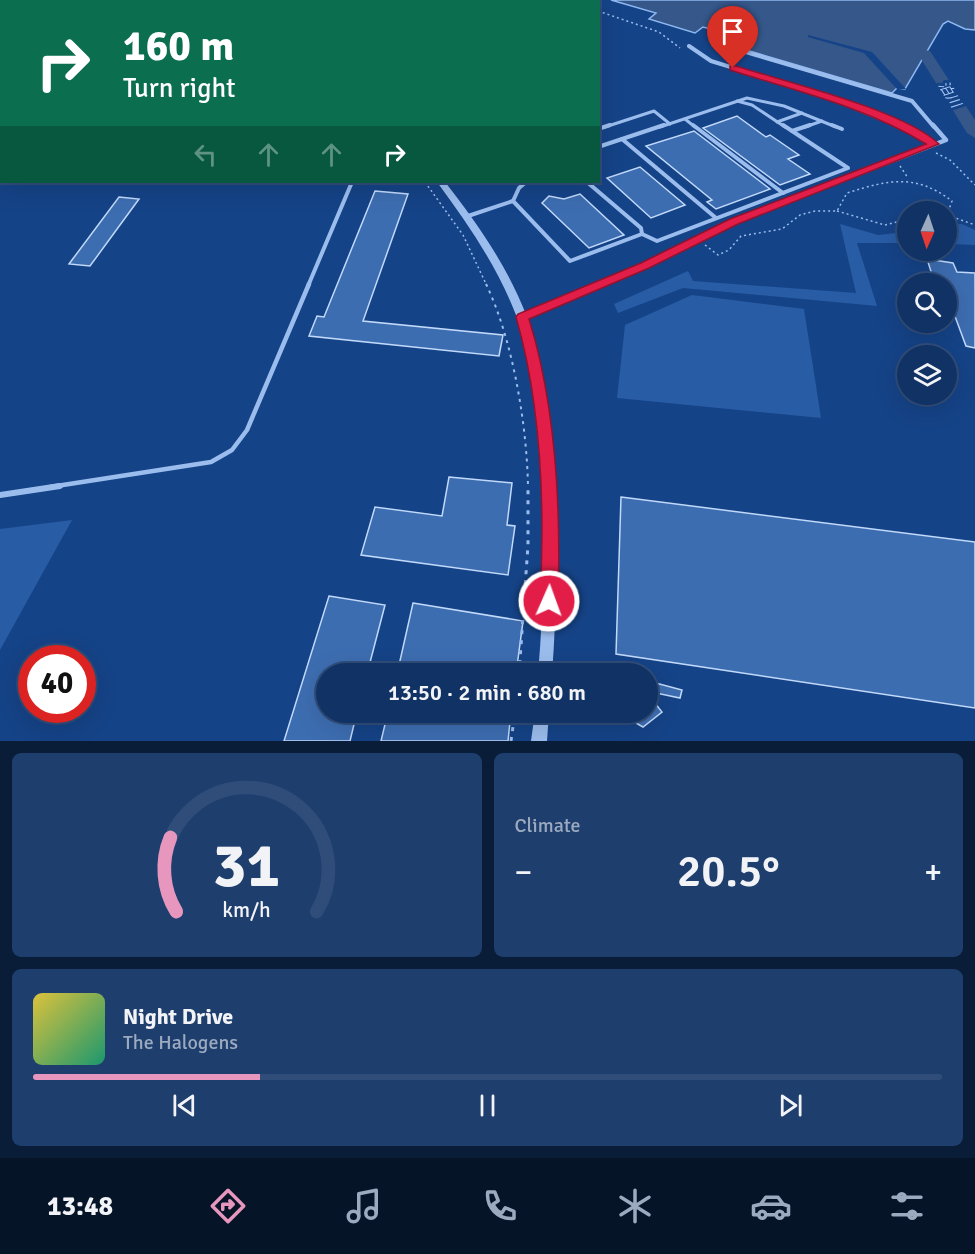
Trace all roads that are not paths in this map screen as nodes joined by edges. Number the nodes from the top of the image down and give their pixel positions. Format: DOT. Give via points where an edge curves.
graph roads {
  1 [pos="689,46"];
  2 [pos="732,48"];
  3 [pos="737,101"];
  4 [pos="802,113"];
  5 [pos="685,119"];
  6 [pos="822,121"];
  7 [pos="777,122"];
  8 [pos="670,124"];
  9 [pos="600,128"];
  10 [pos="842,129"];
  11 [pos="792,131"];
  12 [pos="622,139"];
  13 [pos="934,144"];
  14 [pos="600,146"];
  15 [pos="352,183"];
  16 [pos="442,183"];
  17 [pos="525,183"];
  18 [pos="588,183"];
  19 [pos="783,193"];
  20 [pos="513,201"];
  21 [pos="468,216"];
  22 [pos="716,218"];
  23 [pos="642,234"];
  24 [pos="522,317"];
  25 [pos="0,495"];
  26 [pos="545,663"];
  27 [pos="541,723"];
  28 [pos="539,741"];
  1 -- 13 [label="street" via="711,61 864,110"];
  2 -- 13 [label="street" via="912,101 946,140"];
  3 -- 4 [label="lane" via="747,98"];
  3 -- 5 [label="lane"];
  3 -- 7 [label="lane" via="752,105"];
  4 -- 6 [label="lane"];
  4 -- 7 [label="lane"];
  5 -- 8 [label="lane"];
  5 -- 19 [label="lane"];
  6 -- 10 [label="lane"];
  6 -- 11 [label="lane"];
  7 -- 11 [label="lane"];
  8 -- 9 [label="lane" via="654,111"];
  8 -- 12 [label="lane"];
  11 -- 19 [label="lane" via="848,168"];
  12 -- 14 [label="lane"];
  12 -- 22 [label="lane"];
  13 -- 24 [label="street" via="734,222 645,266"];
  15 -- 25 [label="lane" via="247,430 232,450 211,462"];
  16 -- 21 [label="street"];
  17 -- 20 [label="lane"];
  18 -- 23 [label="lane" via="641,228"];
  19 -- 22 [label="lane"];
  20 -- 21 [label="lane"];
  20 -- 23 [label="lane" via="570,261"];
  21 -- 24 [label="street"];
  22 -- 23 [label="lane" via="657,241"];
  24 -- 26 [label="street" via="531,346 547,464 551,541"];
  27 -- 28 [label="street"];
}
